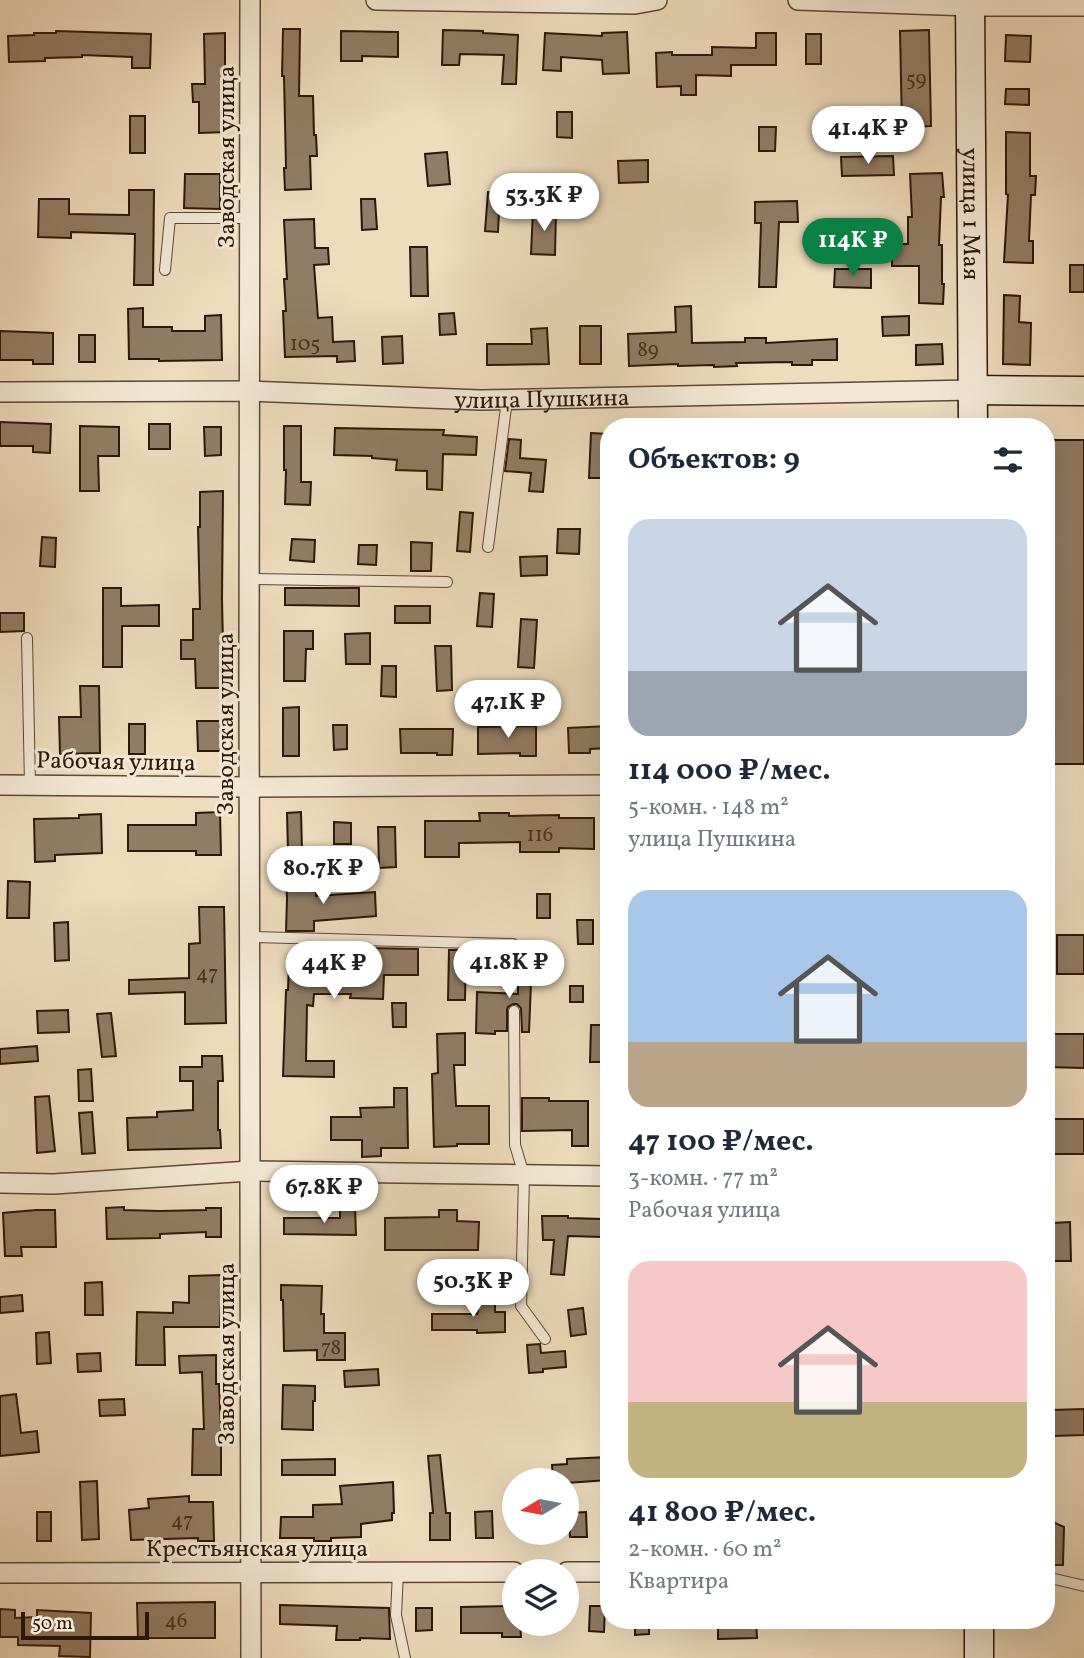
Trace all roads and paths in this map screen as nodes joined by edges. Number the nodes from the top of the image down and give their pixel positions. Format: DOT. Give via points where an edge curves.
graph roads {
  1 [pos="250,0"];
  2 [pos="376,0"];
  3 [pos="657,0"];
  4 [pos="798,0"];
  5 [pos="970,3"];
  6 [pos="1084,6"];
  7 [pos="251,218"];
  8 [pos="166,270"];
  9 [pos="972,390"];
  10 [pos="250,391"];
  11 [pos="1084,391"];
  12 [pos="0,392"];
  13 [pos="507,400"];
  14 [pos="973,418"];
  15 [pos="488,547"];
  16 [pos="250,579"];
  17 [pos="447,582"];
  18 [pos="27,638"];
  19 [pos="0,785"];
  20 [pos="30,785"];
  21 [pos="600,785"];
  22 [pos="250,787"];
  23 [pos="250,937"];
  24 [pos="513,944"];
  25 [pos="514,1011"];
  26 [pos="250,1171"];
  27 [pos="524,1175"];
  28 [pos="600,1176"];
  29 [pos="0,1183"];
  30 [pos="545,1339"];
  31 [pos="251,1572"];
  32 [pos="398,1572"];
  33 [pos="502,1572"];
  34 [pos="579,1572"];
  35 [pos="600,1572"];
  36 [pos="0,1573"];
  37 [pos="1055,1579"];
  38 [pos="1084,1586"];
  39 [pos="978,1629"];
  40 [pos="251,1658"];
  41 [pos="405,1658"];
  42 [pos="979,1658"];
  1 -- 7 [label="street, Заводская улица"];
  2 -- 3 [label="street" via="635,4"];
  4 -- 5 [label="street"];
  5 -- 6 [label="street"];
  5 -- 9 [label="main road, улица 1 Мая"];
  7 -- 8 [label="lane" via="170,218"];
  7 -- 10 [label="street, Заводская улица"];
  9 -- 11 [label="main road, улица Пушкина"];
  9 -- 13 [label="street, улица Пушкина"];
  9 -- 14 [label="main road, улица 1 Мая"];
  10 -- 12 [label="street, улица Пушкина"];
  10 -- 13 [label="street, улица Пушкина"];
  10 -- 16 [label="street, Заводская улица"];
  13 -- 15 [label="lane"];
  16 -- 17 [label="lane"];
  16 -- 22 [label="street, Заводская улица"];
  18 -- 20 [label="lane"];
  19 -- 20 [label="street, Рабочая улица"];
  20 -- 22 [label="street, Рабочая улица"];
  21 -- 22 [label="street, Рабочая улица"];
  22 -- 23 [label="street, Заводская улица"];
  23 -- 24 [label="lane"];
  23 -- 26 [label="street, Заводская улица"];
  25 -- 27 [label="lane" via="515,1145"];
  26 -- 27 [label="street"];
  26 -- 29 [label="street" via="54,1184"];
  26 -- 31 [label="street, Заводская улица"];
  27 -- 28 [label="street"];
  27 -- 30 [label="lane" via="521,1306"];
  31 -- 32 [label="street, Крестьянская улица"];
  31 -- 36 [label="street, Крестьянская улица"];
  31 -- 40 [label="street, Заводская улица"];
  32 -- 33 [label="street, Крестьянская улица"];
  32 -- 41 [label="lane" via="396,1615"];
  34 -- 35 [label="street"];
  37 -- 38 [label="lane"];
  39 -- 42 [label="main road"];
}
